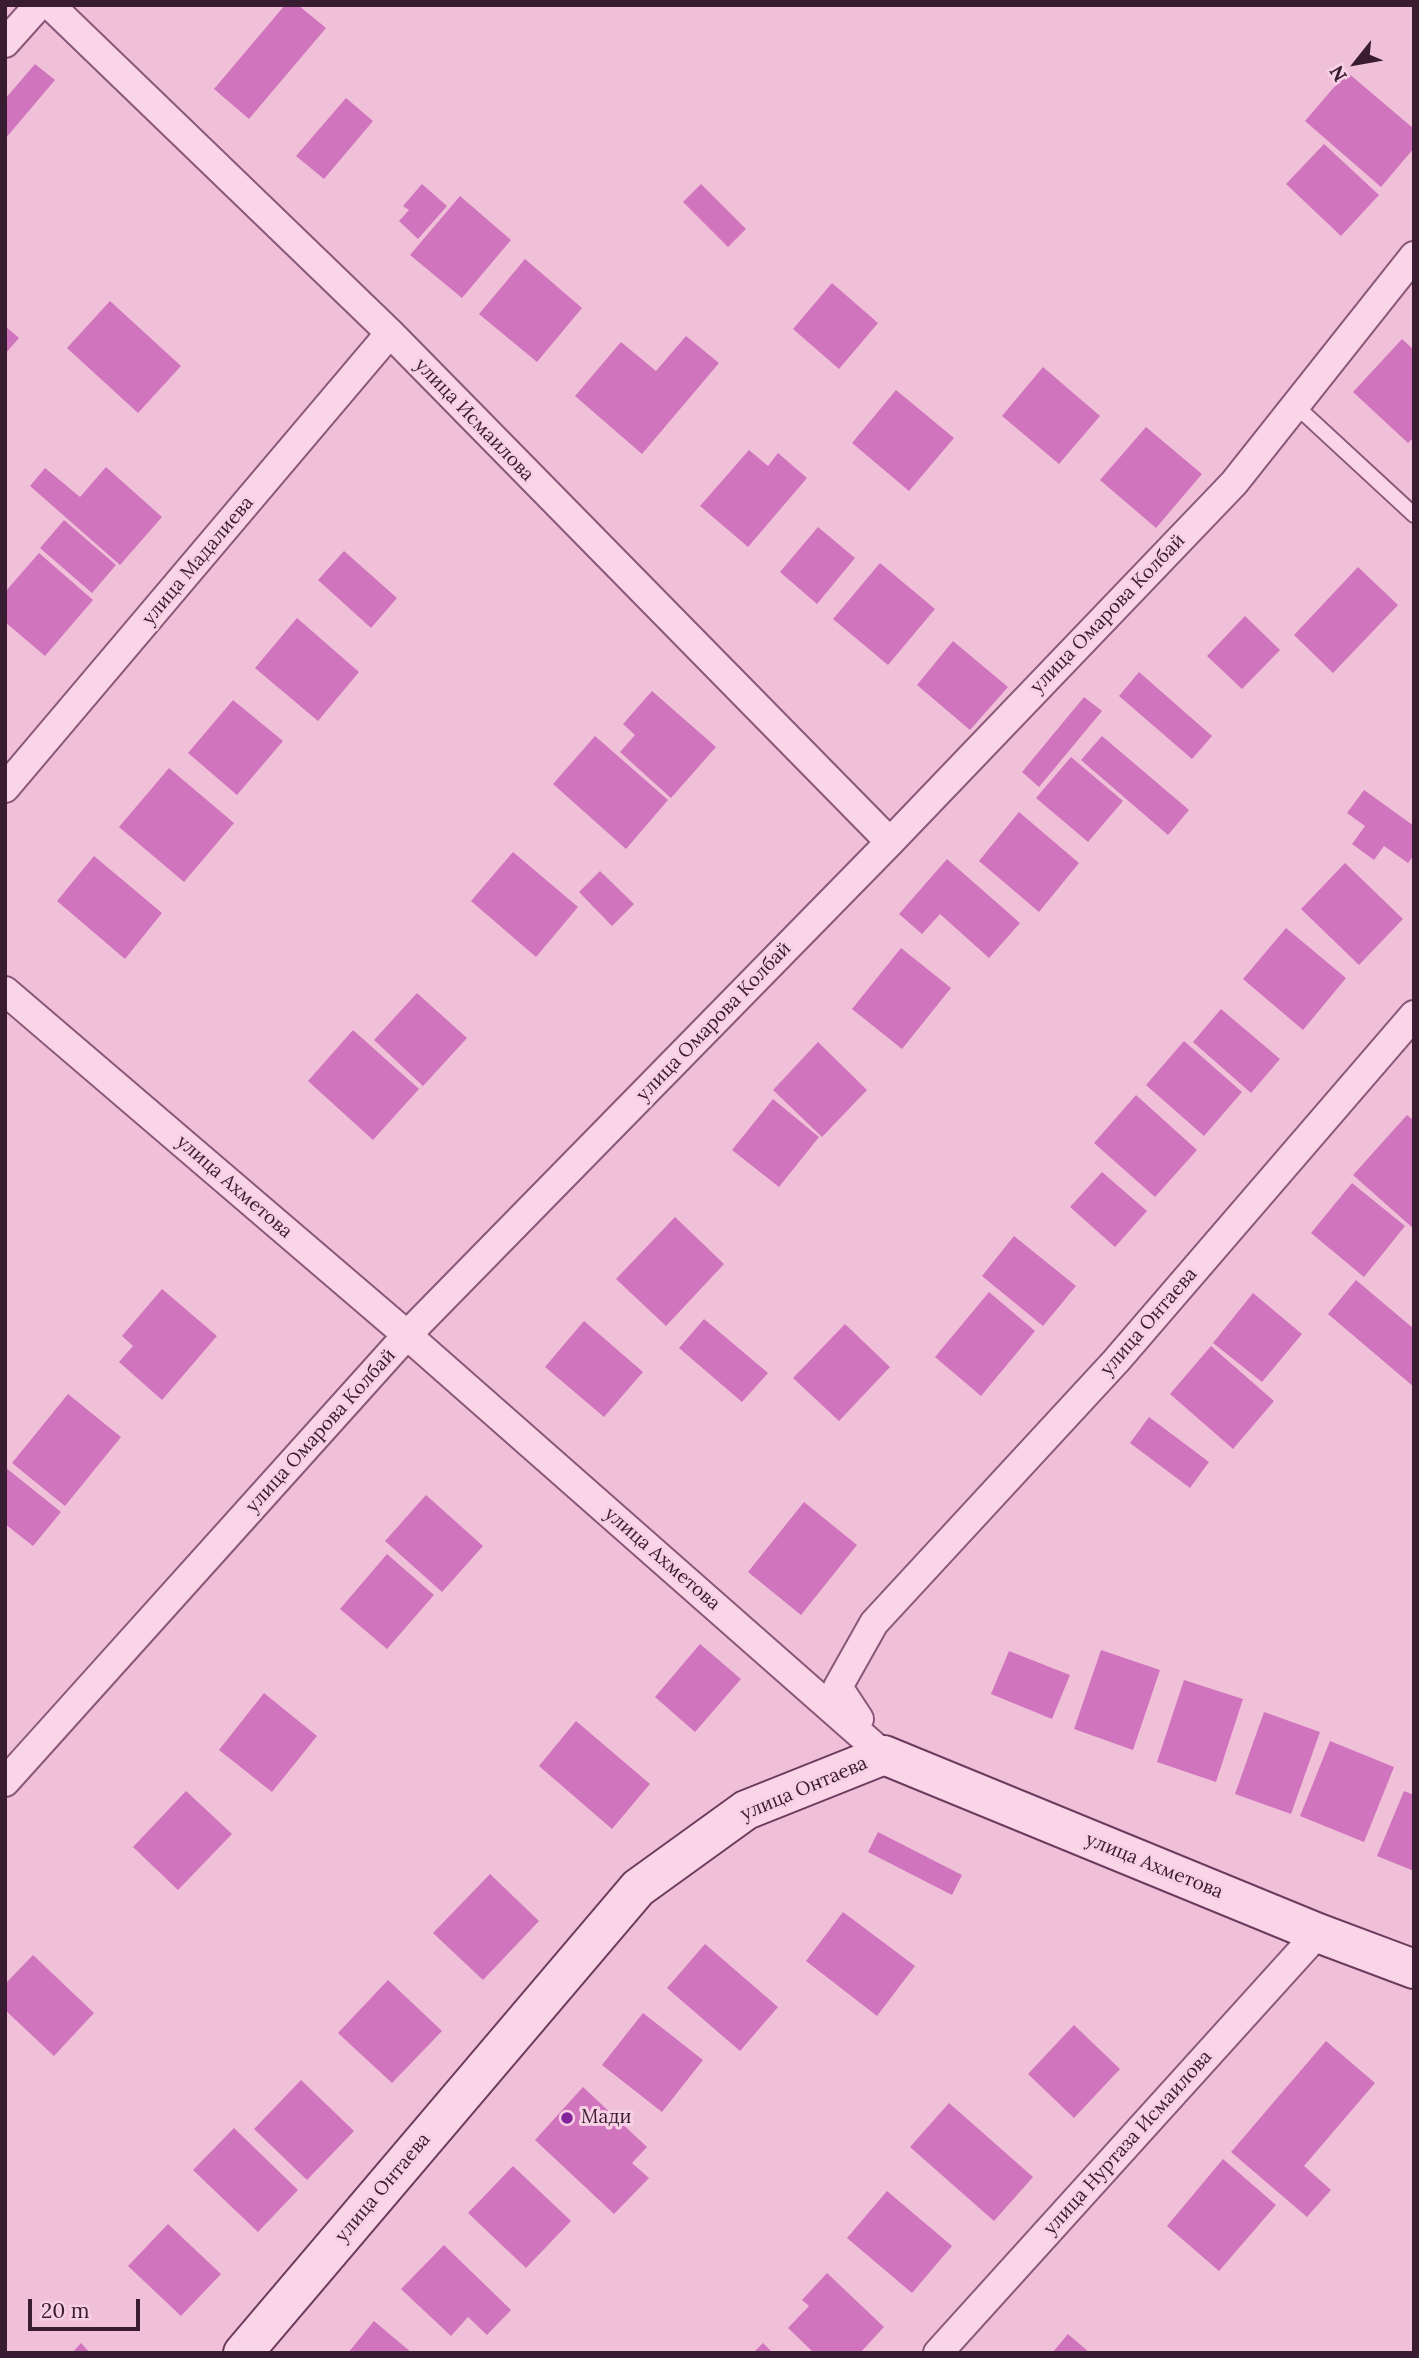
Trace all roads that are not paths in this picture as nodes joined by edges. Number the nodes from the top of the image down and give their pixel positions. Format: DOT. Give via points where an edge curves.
graph roads {
  1 [pos="39,5"];
  2 [pos="50,5"];
  3 [pos="5,43"];
  4 [pos="1414,256"];
  5 [pos="390,333"];
  6 [pos="1295,405"];
  7 [pos="1414,516"];
  8 [pos="5,788"];
  9 [pos="890,842"];
  10 [pos="5,991"];
  11 [pos="1414,1015"];
  12 [pos="407,1335"];
  13 [pos="884,1755"];
  14 [pos="5,1782"];
  15 [pos="1318,1933"];
  16 [pos="1414,1969"];
  17 [pos="243,2353"];
  18 [pos="937,2353"];
  1 -- 3 [label="street"];
  2 -- 5 [label="street, улица Исмаилова"];
  4 -- 6 [label="street, улица Омарова Колбай"];
  5 -- 8 [label="street, улица Мадалиева"];
  5 -- 9 [label="street, улица Исмаилова"];
  6 -- 7 [label="lane"];
  6 -- 9 [label="street, улица Омарова Колбай" via="1234,483"];
  9 -- 12 [label="street, улица Омарова Колбай"];
  10 -- 12 [label="street, улица Ахметова"];
  11 -- 13 [label="street, улица Онтаева" via="1116,1361 874,1623 838,1687"];
  12 -- 13 [label="street, улица Ахметова"];
  12 -- 14 [label="street, улица Омарова Колбай"];
  13 -- 15 [label="main road, улица Ахметова"];
  13 -- 17 [label="main road, улица Онтаева" via="746,1810 638,1888"];
  15 -- 16 [label="main road, улица Ахметова"];
  15 -- 18 [label="street, улица Нуртаза Исмаилова"];
}
